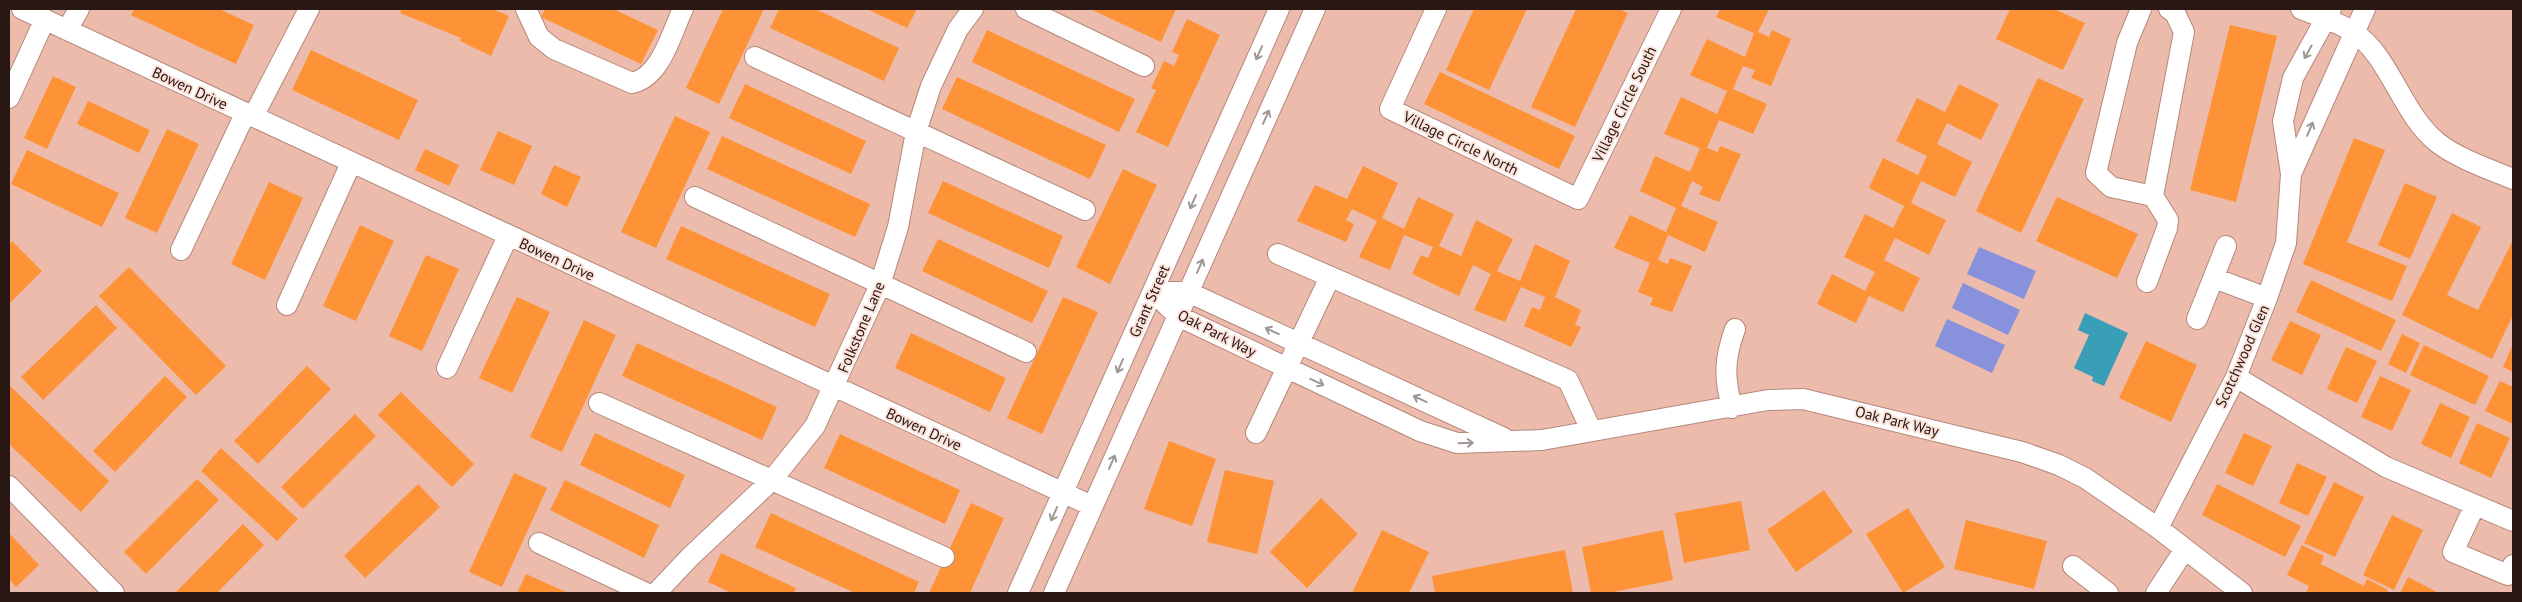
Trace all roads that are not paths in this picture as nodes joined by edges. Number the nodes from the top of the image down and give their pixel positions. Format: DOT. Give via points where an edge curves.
graph roads {
  1 [pos="22,9"];
  2 [pos="78,9"];
  3 [pos="309,9"];
  4 [pos="526,9"];
  5 [pos="683,9"];
  6 [pos="973,9"];
  7 [pos="1026,9"];
  8 [pos="1279,9"];
  9 [pos="1315,9"];
  10 [pos="1436,9"];
  11 [pos="1671,9"];
  12 [pos="2141,9"];
  13 [pos="2169,9"];
  14 [pos="2301,9"];
  15 [pos="2365,9"];
  16 [pos="2328,14"];
  17 [pos="45,19"];
  18 [pos="67,30"];
  19 [pos="2354,32"];
  20 [pos="755,57"];
  21 [pos="1144,66"];
  22 [pos="9,98"];
  23 [pos="249,115"];
  24 [pos="916,132"];
  25 [pos="351,163"];
  26 [pos="2291,174"];
  27 [pos="2513,179"];
  28 [pos="2153,196"];
  29 [pos="694,197"];
  30 [pos="1578,199"];
  31 [pos="1085,210"];
  32 [pos="508,236"];
  33 [pos="2226,246"];
  34 [pos="181,250"];
  35 [pos="1278,254"];
  36 [pos="1330,278"];
  37 [pos="2214,278"];
  38 [pos="2147,282"];
  39 [pos="880,285"];
  40 [pos="1153,292"];
  41 [pos="1188,292"];
  42 [pos="2268,298"];
  43 [pos="287,305"];
  44 [pos="1178,316"];
  45 [pos="2197,319"];
  46 [pos="1735,329"];
  47 [pos="1298,343"];
  48 [pos="1026,352"];
  49 [pos="446,368"];
  50 [pos="1287,368"];
  51 [pos="2236,377"];
  52 [pos="835,387"];
  53 [pos="599,403"];
  54 [pos="1732,408"];
  55 [pos="1591,430"];
  56 [pos="1256,433"];
  57 [pos="1512,441"];
  58 [pos="772,480"];
  59 [pos="9,486"];
  60 [pos="1064,493"];
  61 [pos="2475,505"];
  62 [pos="1092,506"];
  63 [pos="2513,521"];
  64 [pos="2158,528"];
  65 [pos="539,543"];
  66 [pos="2185,549"];
  67 [pos="944,557"];
  68 [pos="2513,565"];
  69 [pos="2073,566"];
  70 [pos="114,593"];
  71 [pos="646,593"];
  72 [pos="656,593"];
  73 [pos="1018,593"];
  74 [pos="1054,593"];
  75 [pos="2108,593"];
  76 [pos="2156,593"];
  77 [pos="2242,593"];
  1 -- 17 [label="street, Bowen Drive"];
  2 -- 18 [label="street"];
  3 -- 23 [label="street"];
  4 -- 5 [label="street" via="539,37 554,49 632,83 643,81 657,65"];
  6 -- 24 [label="street, Folkstone Lane" via="954,37 931,86"];
  7 -- 21 [label="street"];
  8 -- 40 [label="street, Grant Street, one-way"];
  41 -- 9 [label="street, one-way"];
  10 -- 30 [label="street, Village Circle North" via="1390,109"];
  11 -- 30 [label="street, Village Circle South"];
  12 -- 28 [label="street" via="2127,42 2096,174 2111,187"];
  13 -- 28 [label="street" via="2176,13 2184,32"];
  14 -- 16 [label="street"];
  15 -- 19 [label="street, Scotchwood Glen"];
  16 -- 19 [label="street"];
  16 -- 26 [label="street, Scotchwood Glen, one-way" via="2293,78 2283,121"];
  17 -- 18 [label="street, Bowen Drive"];
  17 -- 22 [label="street"];
  18 -- 23 [label="street, Bowen Drive"];
  26 -- 19 [label="street, Scotchwood Glen, one-way"];
  19 -- 27 [label="street" via="2376,54 2415,120 2438,143"];
  20 -- 24 [label="street"];
  23 -- 25 [label="street, Bowen Drive"];
  23 -- 34 [label="street"];
  24 -- 31 [label="street"];
  24 -- 39 [label="street, Folkstone Lane" via="898,227"];
  25 -- 32 [label="street, Bowen Drive"];
  25 -- 43 [label="street"];
  26 -- 42 [label="street, Scotchwood Glen" via="2286,243"];
  28 -- 38 [label="street" via="2168,220 2168,228"];
  29 -- 39 [label="street"];
  32 -- 49 [label="street"];
  32 -- 52 [label="street, Bowen Drive"];
  33 -- 37 [label="street"];
  35 -- 36 [label="street"];
  36 -- 47 [label="street"];
  36 -- 55 [label="street" via="1568,380"];
  37 -- 42 [label="street"];
  37 -- 45 [label="street"];
  39 -- 48 [label="street"];
  39 -- 52 [label="street, Folkstone Lane"];
  40 -- 41 [label="street, Oak Park Way"];
  40 -- 44 [label="street, Oak Park Way"];
  40 -- 60 [label="street, Grant Street, one-way"];
  41 -- 44 [label="street"];
  47 -- 41 [label="street, Oak Park Way, one-way"];
  42 -- 51 [label="street, Scotchwood Glen"];
  44 -- 50 [label="street, Oak Park Way"];
  62 -- 44 [label="street, one-way"];
  46 -- 54 [label="street" via="1726,359 1726,384"];
  47 -- 50 [label="street"];
  57 -- 47 [label="street, Oak Park Way, one-way"];
  50 -- 56 [label="street"];
  50 -- 57 [label="street, Oak Park Way, one-way" via="1420,431 1457,443"];
  51 -- 61 [label="street" via="2386,467"];
  51 -- 64 [label="street, Scotchwood Glen"];
  52 -- 58 [label="street, Folkstone Lane" via="815,426"];
  52 -- 60 [label="street, Bowen Drive"];
  53 -- 58 [label="street"];
  54 -- 55 [label="street, Oak Park Way"];
  54 -- 64 [label="street, Oak Park Way" via="1768,400 1803,398 2022,452 2085,478"];
  55 -- 57 [label="street, Oak Park Way" via="1542,440"];
  58 -- 67 [label="street"];
  58 -- 72 [label="street, Folkstone Lane"];
  59 -- 70 [label="street"];
  60 -- 62 [label="street, Bowen Drive"];
  60 -- 73 [label="street, Grant Street, one-way"];
  61 -- 63 [label="street"];
  61 -- 68 [label="street" via="2453,552 2508,576"];
  62 -- 74 [label="street"];
  64 -- 66 [label="street, Oak Park Way"];
  65 -- 71 [label="street"];
  66 -- 76 [label="street"];
  66 -- 77 [label="street, Oak Park Way"];
  69 -- 75 [label="street"];
}
